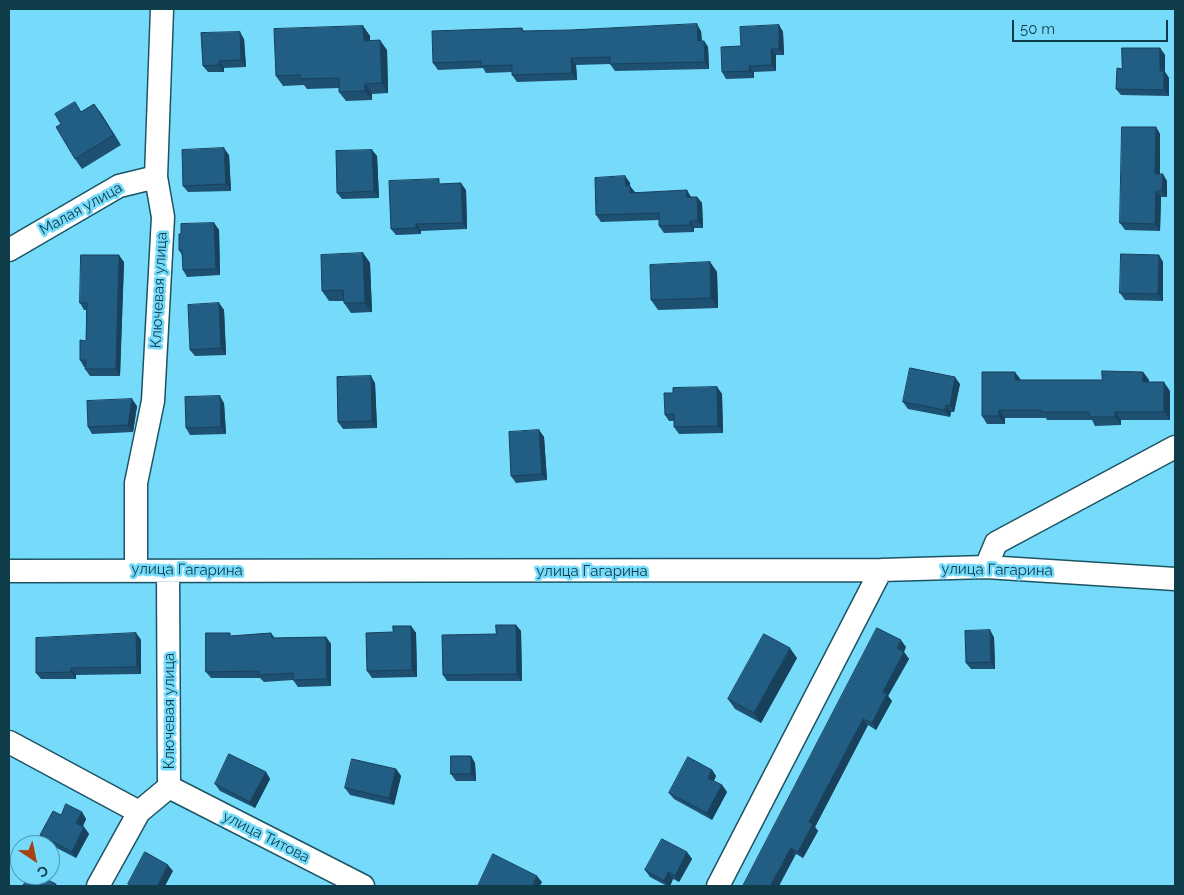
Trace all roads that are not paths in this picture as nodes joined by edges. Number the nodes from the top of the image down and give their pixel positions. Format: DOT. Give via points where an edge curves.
graph roads {
  1 [pos="162,9"];
  2 [pos="156,178"];
  3 [pos="9,250"];
  4 [pos="1175,447"];
  5 [pos="986,567"];
  6 [pos="136,570"];
  7 [pos="881,570"];
  8 [pos="9,571"];
  9 [pos="168,571"];
  10 [pos="1175,579"];
  11 [pos="9,742"];
  12 [pos="169,787"];
  13 [pos="139,812"];
  14 [pos="98,886"];
  15 [pos="363,886"];
  16 [pos="718,886"];
  1 -- 2 [label="street, Ключевая улица"];
  2 -- 3 [label="street, Малая улица" via="119,186"];
  2 -- 6 [label="street, Ключевая улица" via="163,218 153,400 136,483"];
  4 -- 5 [label="street" via="996,543"];
  5 -- 7 [label="street, улица Гагарина"];
  5 -- 10 [label="street, улица Гагарина"];
  6 -- 8 [label="street, улица Гагарина"];
  6 -- 9 [label="street, улица Гагарина"];
  7 -- 9 [label="street, улица Гагарина"];
  7 -- 16 [label="street"];
  9 -- 12 [label="street, Ключевая улица"];
  11 -- 13 [label="street"];
  12 -- 13 [label="street, Ключевая улица"];
  12 -- 15 [label="street, улица Титова"];
  13 -- 14 [label="street, Ключевая улица"];
}
